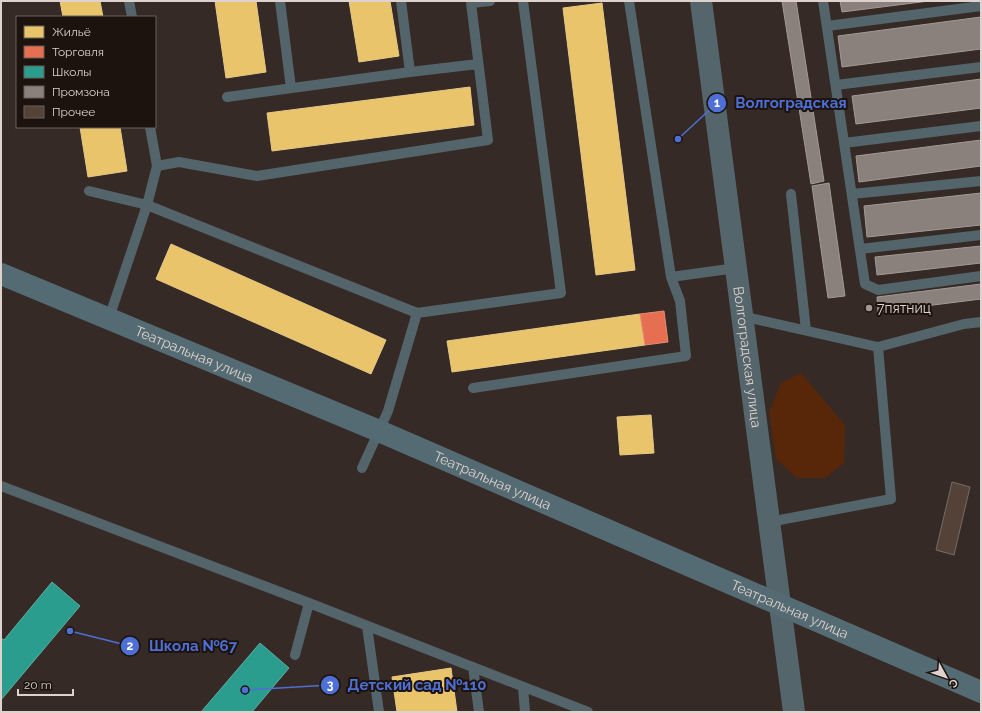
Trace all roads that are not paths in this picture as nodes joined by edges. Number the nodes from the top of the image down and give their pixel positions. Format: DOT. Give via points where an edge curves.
graph roads {
  1 [pos="130,1"];
  2 [pos="280,1"];
  3 [pos="401,1"];
  4 [pos="490,1"];
  5 [pos="523,1"];
  6 [pos="629,1"];
  7 [pos="701,1"];
  8 [pos="823,1"];
  9 [pos="981,6"];
  10 [pos="132,16"];
  11 [pos="827,26"];
  12 [pos="478,64"];
  13 [pos="981,67"];
  14 [pos="410,72"];
  15 [pos="836,85"];
  16 [pos="291,88"];
  17 [pos="227,97"];
  18 [pos="981,126"];
  19 [pos="150,128"];
  20 [pos="844,143"];
  21 [pos="157,166"];
  22 [pos="981,181"];
  23 [pos="89,191"];
  24 [pos="791,194"];
  25 [pos="852,194"];
  26 [pos="147,205"];
  27 [pos="981,235"];
  28 [pos="860,249"];
  29 [pos="736,268"];
  30 [pos="1,274"];
  31 [pos="981,276"];
  32 [pos="671,277"];
  33 [pos="417,313"];
  34 [pos="742,316"];
  35 [pos="109,318"];
  36 [pos="981,322"];
  37 [pos="806,330"];
  38 [pos="878,347"];
  39 [pos="473,388"];
  40 [pos="378,431"];
  41 [pos="362,468"];
  42 [pos="1,486"];
  43 [pos="769,522"];
  44 [pos="309,603"];
  45 [pos="779,604"];
  46 [pos="367,626"];
  47 [pos="295,655"];
  48 [pos="473,667"];
  49 [pos="523,687"];
  50 [pos="981,692"];
  51 [pos="379,712"];
  52 [pos="479,712"];
  53 [pos="525,712"];
  54 [pos="588,712"];
  55 [pos="794,712"];
  1 -- 10 [label="lane"];
  2 -- 16 [label="lane"];
  3 -- 14 [label="lane"];
  4 -- 12 [label="lane" via="471,3"];
  5 -- 33 [label="lane" via="561,293"];
  6 -- 32 [label="lane"];
  7 -- 29 [label="main road, Волгоградская улица"];
  8 -- 11 [label="lane"];
  9 -- 11 [label="lane"];
  11 -- 15 [label="lane"];
  12 -- 14 [label="lane"];
  12 -- 21 [label="lane" via="488,140 257,176 179,162"];
  13 -- 15 [label="lane"];
  14 -- 16 [label="lane"];
  15 -- 20 [label="lane"];
  16 -- 17 [label="lane"];
  18 -- 20 [label="lane"];
  19 -- 21 [label="lane"];
  20 -- 25 [label="lane"];
  21 -- 26 [label="lane"];
  22 -- 25 [label="lane"];
  23 -- 26 [label="lane"];
  24 -- 37 [label="lane"];
  25 -- 28 [label="lane"];
  26 -- 33 [label="lane"];
  26 -- 35 [label="lane"];
  27 -- 28 [label="lane"];
  28 -- 31 [label="lane" via="865,284 878,290"];
  29 -- 32 [label="lane"];
  29 -- 34 [label="main road, Волгоградская улица"];
  30 -- 35 [label="main road, Театральная улица"];
  32 -- 39 [label="lane" via="680,301 686,356"];
  33 -- 40 [label="lane" via="388,411"];
  34 -- 37 [label="lane"];
  34 -- 43 [label="main road, Волгоградская улица"];
  35 -- 40 [label="main road, Театральная улица"];
  36 -- 38 [label="lane" via="964,324"];
  37 -- 38 [label="lane"];
  38 -- 43 [label="lane" via="892,499"];
  40 -- 41 [label="lane"];
  40 -- 45 [label="main road, Театральная улица"];
  42 -- 44 [label="lane"];
  43 -- 45 [label="main road, Волгоградская улица"];
  44 -- 46 [label="lane"];
  44 -- 47 [label="lane"];
  45 -- 50 [label="main road, Театральная улица"];
  45 -- 55 [label="main road, Волгоградская улица"];
  46 -- 48 [label="lane"];
  46 -- 51 [label="lane"];
  48 -- 49 [label="lane"];
  48 -- 52 [label="lane"];
  49 -- 53 [label="lane"];
  49 -- 54 [label="lane"];
}
